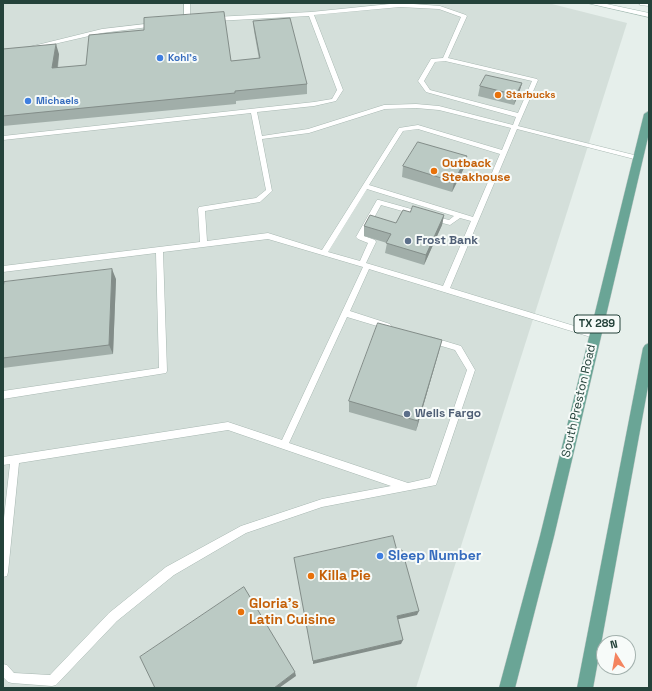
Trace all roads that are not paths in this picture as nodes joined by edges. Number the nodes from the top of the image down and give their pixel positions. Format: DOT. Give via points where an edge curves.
graph roads {
  1 [pos="181,3"];
  2 [pos="591,3"];
  3 [pos="643,3"];
  4 [pos="649,4"];
  5 [pos="186,5"];
  6 [pos="311,14"];
  7 [pos="649,15"];
  8 [pos="211,19"];
  9 [pos="195,21"];
  10 [pos="180,22"];
  11 [pos="187,22"];
  12 [pos="159,24"];
  13 [pos="18,49"];
  14 [pos="445,59"];
  15 [pos="254,111"];
  16 [pos="649,114"];
  17 [pos="520,116"];
  18 [pos="515,128"];
  19 [pos="3,138"];
  20 [pos="258,138"];
  21 [pos="504,153"];
  22 [pos="638,158"];
  23 [pos="365,186"];
  24 [pos="459,215"];
  25 [pos="475,220"];
  26 [pos="204,243"];
  27 [pos="159,249"];
  28 [pos="324,253"];
  29 [pos="364,265"];
  30 [pos="3,269"];
  31 [pos="445,290"];
  32 [pos="345,313"];
  33 [pos="398,330"];
  34 [pos="594,335"];
  35 [pos="420,337"];
  36 [pos="649,352"];
  37 [pos="3,395"];
  38 [pos="284,445"];
  39 [pos="15,459"];
  40 [pos="3,461"];
  41 [pos="408,487"];
  42 [pos="3,572"];
  43 [pos="3,669"];
  44 [pos="507,688"];
  45 [pos="586,688"];
  1 -- 5 [label="lane"];
  2 -- 7 [label="street"];
  3 -- 4 [label="street"];
  5 -- 11 [label="lane"];
  6 -- 8 [label="lane"];
  6 -- 14 [label="lane" via="400,5 440,8 464,16"];
  6 -- 15 [label="lane" via="340,90 334,100"];
  9 -- 11 [label="lane"];
  10 -- 11 [label="lane"];
  12 -- 13 [label="lane" via="102,31"];
  14 -- 17 [label="lane" via="535,80"];
  14 -- 17 [label="lane" via="433,60 421,81 428,91"];
  15 -- 19 [label="lane"];
  15 -- 20 [label="lane"];
  16 -- 22 [label="main road, South Preston Road / TX 289"];
  17 -- 18 [label="lane"];
  18 -- 20 [label="lane" via="439,108 384,107 308,131"];
  18 -- 21 [label="lane"];
  18 -- 22 [label="lane"];
  20 -- 26 [label="lane" via="269,190 258,200 200,209"];
  21 -- 23 [label="lane" via="418,127 401,129"];
  21 -- 25 [label="lane"];
  22 -- 34 [label="main road, South Preston Road / TX 289"];
  23 -- 24 [label="lane"];
  23 -- 28 [label="lane"];
  24 -- 25 [label="lane"];
  24 -- 29 [label="lane" via="450,222 379,202 375,217 360,237 373,241"];
  25 -- 31 [label="lane"];
  26 -- 27 [label="lane"];
  26 -- 28 [label="lane" via="268,236"];
  27 -- 30 [label="lane"];
  27 -- 37 [label="lane" via="163,371"];
  28 -- 29 [label="lane"];
  29 -- 31 [label="lane"];
  29 -- 32 [label="lane"];
  31 -- 34 [label="lane"];
  32 -- 33 [label="lane"];
  32 -- 38 [label="lane"];
  34 -- 44 [label="main road, South Preston Road / TX 289" via="547,536"];
  35 -- 41 [label="lane" via="458,348 471,370 433,482"];
  36 -- 45 [label="main road"];
  38 -- 39 [label="lane" via="228,426"];
  38 -- 41 [label="lane"];
  39 -- 40 [label="lane"];
  39 -- 42 [label="lane"];
  41 -- 43 [label="lane" via="322,503 244,529 170,571 113,617 52,681 12,678"];
}
